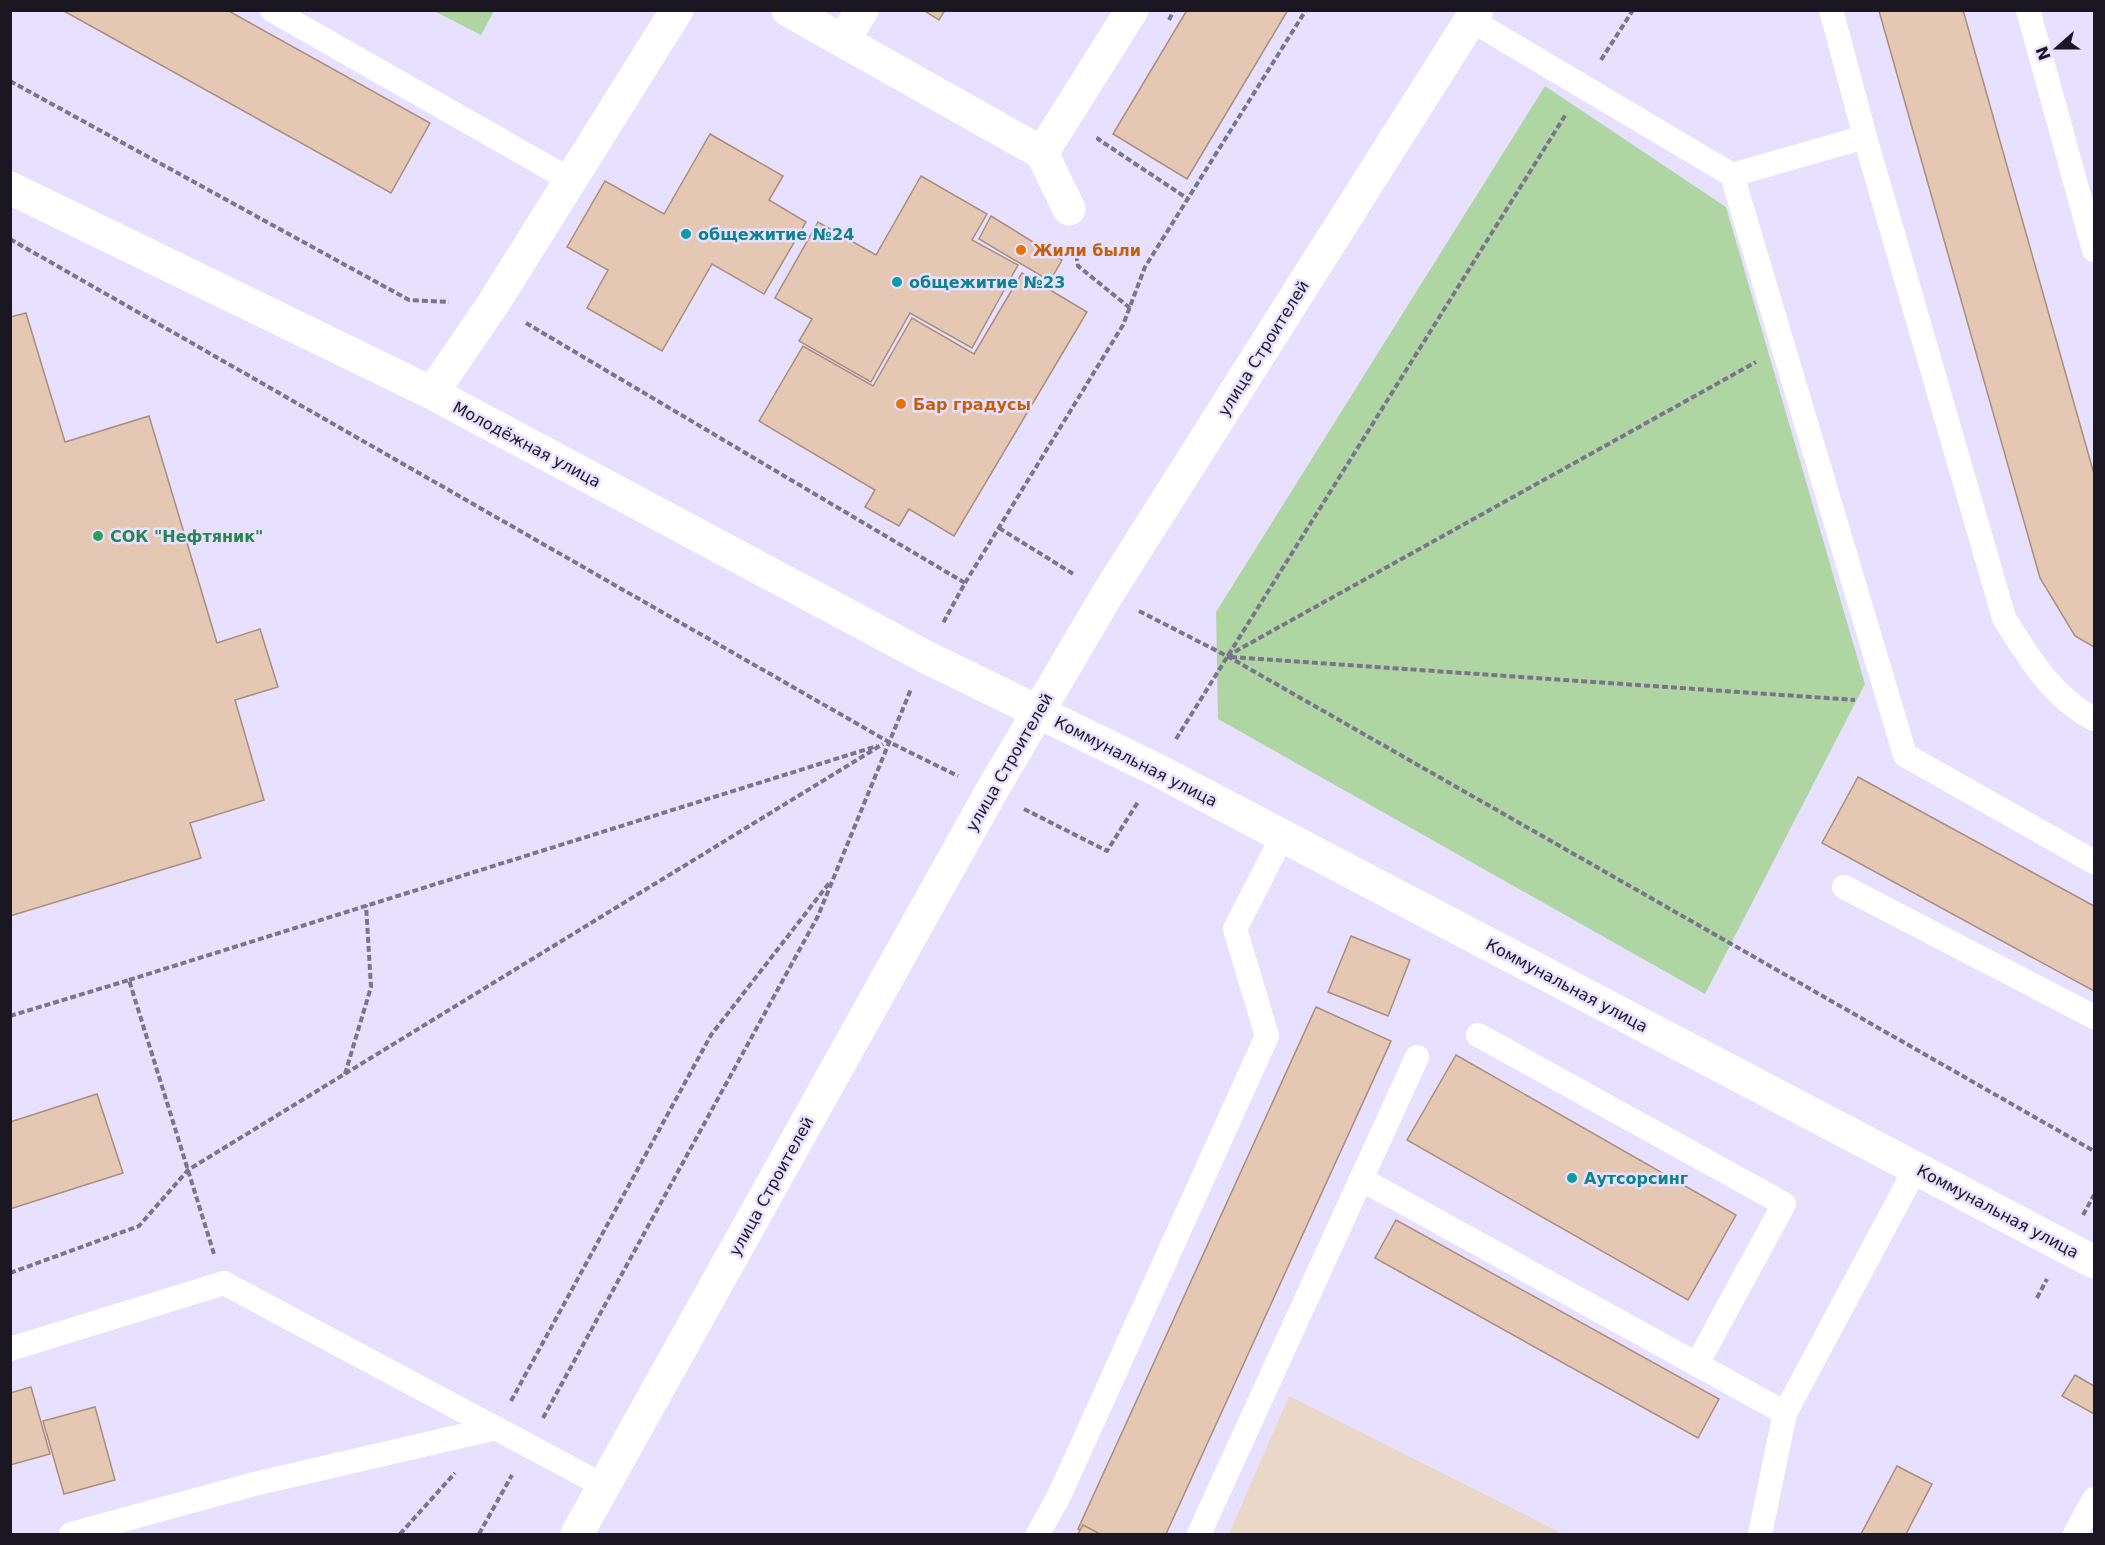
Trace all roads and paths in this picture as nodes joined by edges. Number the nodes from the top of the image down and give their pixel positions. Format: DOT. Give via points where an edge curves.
graph roads {
  1 [pos="272,10"];
  2 [pos="677,10"];
  3 [pos="789,10"];
  4 [pos="862,10"];
  5 [pos="1132,10"];
  6 [pos="1174,10"];
  7 [pos="1306,10"];
  8 [pos="1634,10"];
  9 [pos="1831,10"];
  10 [pos="2028,10"];
  11 [pos="1474,15"];
  12 [pos="1163,30"];
  13 [pos="843,41"];
  14 [pos="10,81"];
  15 [pos="1583,86"];
  16 [pos="1104,129"];
  17 [pos="1864,137"];
  18 [pos="1042,153"];
  19 [pos="1732,175"];
  20 [pos="572,181"];
  21 [pos="10,188"];
  22 [pos="1188,198"];
  23 [pos="1069,209"];
  24 [pos="10,239"];
  25 [pos="2094,250"];
  26 [pos="493,304"];
  27 [pos="1130,308"];
  28 [pos="1783,346"];
  29 [pos="432,393"];
  30 [pos="999,528"];
  31 [pos="965,583"];
  32 [pos="1107,594"];
  33 [pos="924,656"];
  34 [pos="1227,657"];
  35 [pos="1889,702"];
  36 [pos="1038,711"];
  37 [pos="2094,719"];
  38 [pos="889,742"];
  39 [pos="883,744"];
  40 [pos="1157,770"];
  41 [pos="991,792"];
  42 [pos="1283,836"];
  43 [pos="2094,862"];
  44 [pos="834,877"];
  45 [pos="1844,887"];
  46 [pos="366,905"];
  47 [pos="129,980"];
  48 [pos="10,1016"];
  49 [pos="2094,1017"];
  50 [pos="1478,1035"];
  51 [pos="1417,1056"];
  52 [pos="345,1074"];
  53 [pos="2094,1151"];
  54 [pos="1916,1168"];
  55 [pos="188,1170"];
  56 [pos="1361,1179"];
  57 [pos="2094,1262"];
  58 [pos="10,1273"];
  59 [pos="224,1283"];
  60 [pos="10,1349"];
  61 [pos="1697,1364"];
  62 [pos="1785,1413"];
  63 [pos="496,1428"];
  64 [pos="528,1446"];
  65 [pos="456,1473"];
  66 [pos="604,1486"];
  67 [pos="2094,1499"];
  68 [pos="71,1534"];
  69 [pos="400,1534"];
  70 [pos="479,1534"];
  71 [pos="576,1534"];
  72 [pos="1038,1534"];
  73 [pos="1199,1534"];
  74 [pos="1760,1534"];
  75 [pos="2075,1534"];
  1 -- 20 [label="lane"];
  2 -- 20 [label="main road"];
  3 -- 13 [label="main road"];
  4 -- 13 [label="main road"];
  5 -- 18 [label="main road"];
  6 -- 12 [label="path"];
  7 -- 22 [label="path"];
  8 -- 15 [label="path"];
  9 -- 17 [label="lane"];
  10 -- 25 [label="lane"];
  11 -- 15 [label="lane"];
  11 -- 32 [label="main road, улица Строителей"];
  13 -- 18 [label="main road"];
  14 -- 26 [label="path" via="410,300"];
  15 -- 19 [label="lane"];
  15 -- 34 [label="path"];
  16 -- 22 [label="path" via="1098,139"];
  17 -- 19 [label="lane"];
  17 -- 37 [label="lane" via="2004,618 2039,674 2076,709"];
  18 -- 23 [label="main road"];
  19 -- 28 [label="lane"];
  20 -- 26 [label="main road"];
  21 -- 29 [label="main road, Молодёжная улица"];
  22 -- 27 [label="path" via="1145,267"];
  23 -- 27 [label="path" via="1078,266"];
  24 -- 38 [label="path"];
  26 -- 29 [label="main road"];
  26 -- 31 [label="path"];
  27 -- 30 [label="path"];
  28 -- 34 [label="path"];
  28 -- 35 [label="lane"];
  29 -- 33 [label="main road, Молодёжная улица"];
  30 -- 31 [label="path"];
  30 -- 32 [label="path"];
  31 -- 33 [label="path"];
  32 -- 34 [label="path"];
  32 -- 36 [label="main road, улица Строителей"];
  33 -- 36 [label="main road, Молодёжная улица"];
  33 -- 38 [label="path"];
  34 -- 35 [label="path"];
  34 -- 40 [label="path"];
  34 -- 53 [label="path"];
  35 -- 43 [label="lane" via="1905,755"];
  36 -- 40 [label="main road, Коммунальная улица"];
  36 -- 41 [label="main road, улица Строителей"];
  38 -- 39 [label="path"];
  38 -- 41 [label="path"];
  38 -- 44 [label="path"];
  39 -- 46 [label="path"];
  39 -- 52 [label="path"];
  40 -- 41 [label="path" via="1107,851"];
  40 -- 42 [label="main road, Коммунальная улица"];
  41 -- 66 [label="main road, улица Строителей"];
  42 -- 54 [label="main road, Коммунальная улица"];
  42 -- 72 [label="lane" via="1235,929 1267,1035 1059,1496"];
  44 -- 63 [label="path" via="711,1035"];
  44 -- 64 [label="path" via="812,927"];
  45 -- 49 [label="lane"];
  46 -- 47 [label="path"];
  46 -- 52 [label="path" via="371,987"];
  47 -- 48 [label="path"];
  47 -- 55 [label="path"];
  50 -- 61 [label="lane" via="1784,1204"];
  51 -- 56 [label="lane"];
  52 -- 55 [label="path"];
  54 -- 57 [label="main road, Коммунальная улица"];
  54 -- 62 [label="lane"];
  55 -- 58 [label="path" via="139,1227"];
  55 -- 59 [label="path"];
  56 -- 61 [label="lane"];
  56 -- 73 [label="lane"];
  59 -- 60 [label="lane"];
  59 -- 63 [label="lane"];
  61 -- 62 [label="lane"];
  62 -- 74 [label="lane"];
  63 -- 64 [label="lane"];
  63 -- 68 [label="lane" via="254,1484"];
  64 -- 66 [label="lane"];
  64 -- 70 [label="path"];
  65 -- 69 [label="path"];
  66 -- 71 [label="main road, улица Строителей"];
  67 -- 75 [label="lane"];
}
